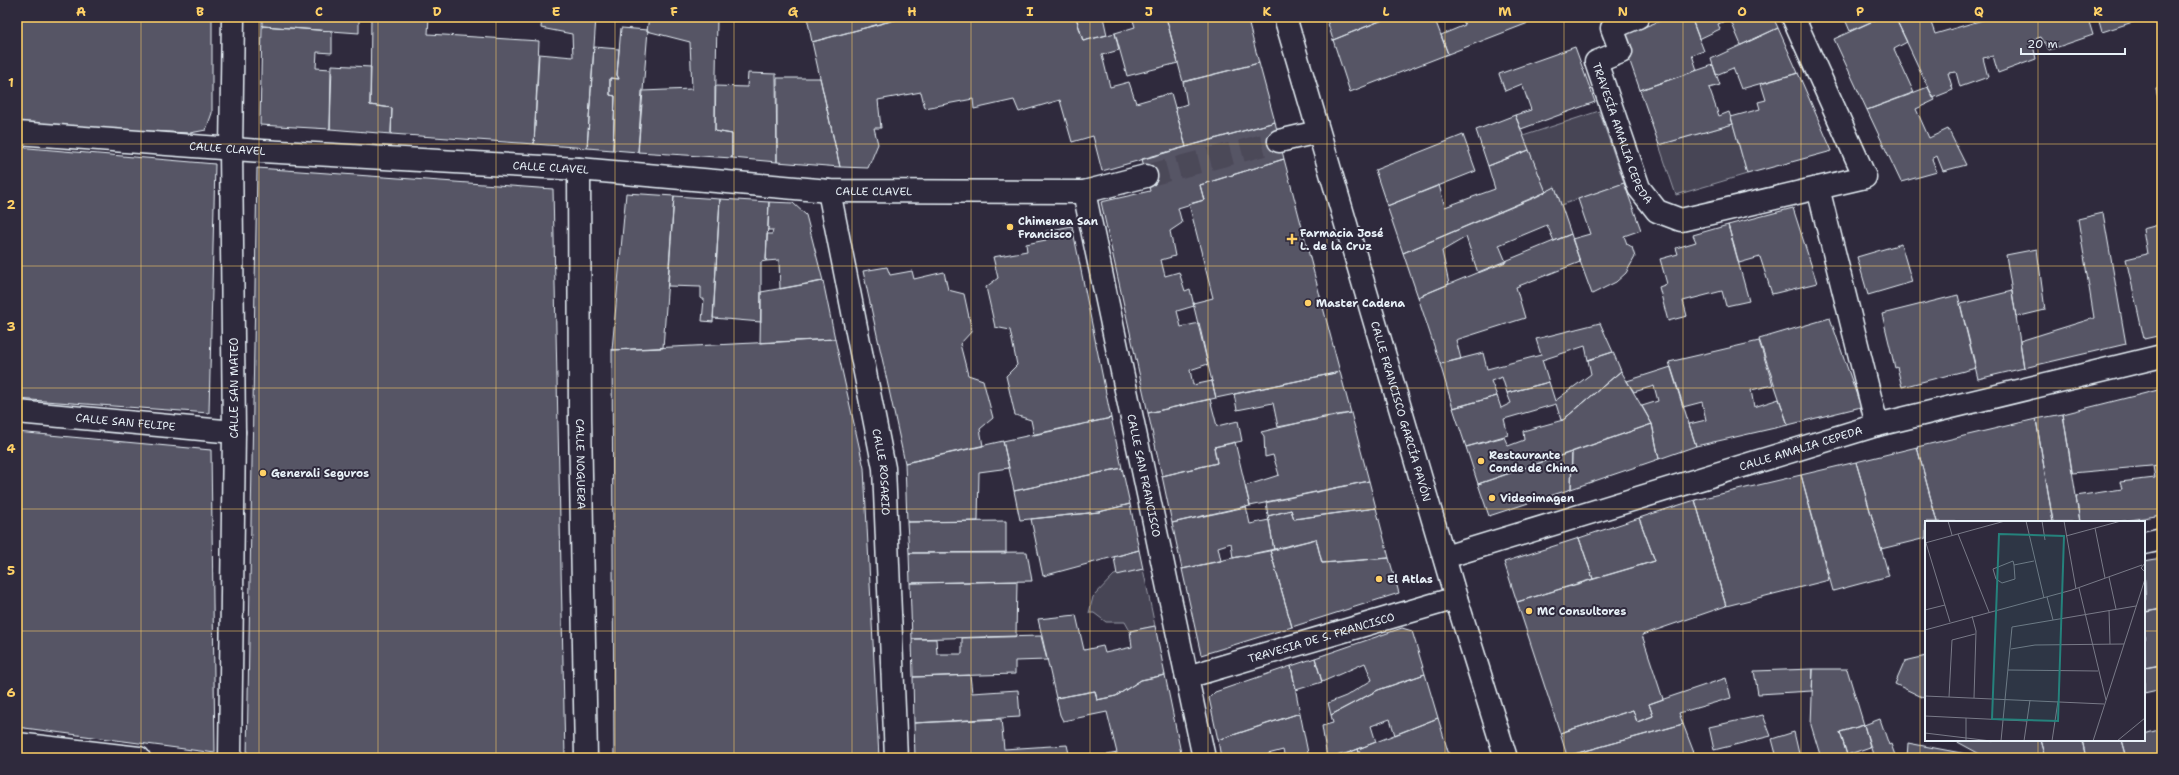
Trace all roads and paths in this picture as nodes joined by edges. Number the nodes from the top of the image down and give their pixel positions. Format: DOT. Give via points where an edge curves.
graph roads {
  1 [pos="233,17"];
  2 [pos="1285,17"];
  3 [pos="1638,17"];
  4 [pos="1793,17"];
  5 [pos="1318,132"];
  6 [pos="17,133"];
  7 [pos="1279,141"];
  8 [pos="231,149"];
  9 [pos="579,169"];
  10 [pos="1146,176"];
  11 [pos="1818,188"];
  12 [pos="829,191"];
  13 [pos="1084,192"];
  14 [pos="2162,356"];
  15 [pos="17,412"];
  16 [pos="1877,425"];
  17 [pos="234,432"];
  18 [pos="2162,539"];
  19 [pos="2145,543"];
  20 [pos="1445,557"];
  21 [pos="1456,598"];
  22 [pos="1187,677"];
  23 [pos="17,744"];
  24 [pos="139,758"];
  25 [pos="230,758"];
  26 [pos="586,758"];
  27 [pos="896,758"];
  28 [pos="1204,758"];
  29 [pos="1506,758"];
  1 -- 8 [label="street, CALLE SAN MATEO"];
  2 -- 5 [label="street, CALLE FRANCISCO GARCÍA PAVÓN"];
  3 -- 11 [label="street, TRAVESÍA AMALIA CEPEDA" via="1612,28 1621,52 1596,62 1639,188 1657,211 1681,220"];
  4 -- 11 [label="street, TRAVESÍA AMALIA CEPEDA" via="1865,177"];
  5 -- 7 [label="street"];
  5 -- 20 [label="street, CALLE FRANCISCO GARCÍA PAVÓN"];
  6 -- 8 [label="street, CALLE CLAVEL"];
  8 -- 9 [label="street, CALLE CLAVEL"];
  8 -- 17 [label="street, CALLE SAN MATEO"];
  9 -- 12 [label="street, CALLE CLAVEL"];
  9 -- 26 [label="street, CALLE NOGUERA"];
  10 -- 13 [label="street, CALLE CLAVEL"];
  11 -- 16 [label="street"];
  12 -- 13 [label="street, CALLE CLAVEL"];
  12 -- 27 [label="street, CALLE ROSARIO" via="884,468"];
  13 -- 22 [label="street, CALLE SAN FRANCISCO"];
  14 -- 16 [label="street, CALLE AMALIA CEPEDA"];
  15 -- 17 [label="street, CALLE SAN FELIPE"];
  16 -- 20 [label="street, CALLE AMALIA CEPEDA"];
  17 -- 25 [label="street, CALLE SAN MATEO"];
  18 -- 19 [label="street"];
  20 -- 21 [label="street, CALLE FRANCISCO GARCÍA PAVÓN"];
  21 -- 22 [label="street, TRAVESIA DE S. FRANCISCO"];
  21 -- 29 [label="street, CALLE FRANCISCO GARCÍA PAVÓN"];
  22 -- 28 [label="street, CALLE SAN FRANCISCO"];
  23 -- 24 [label="street"];
}
